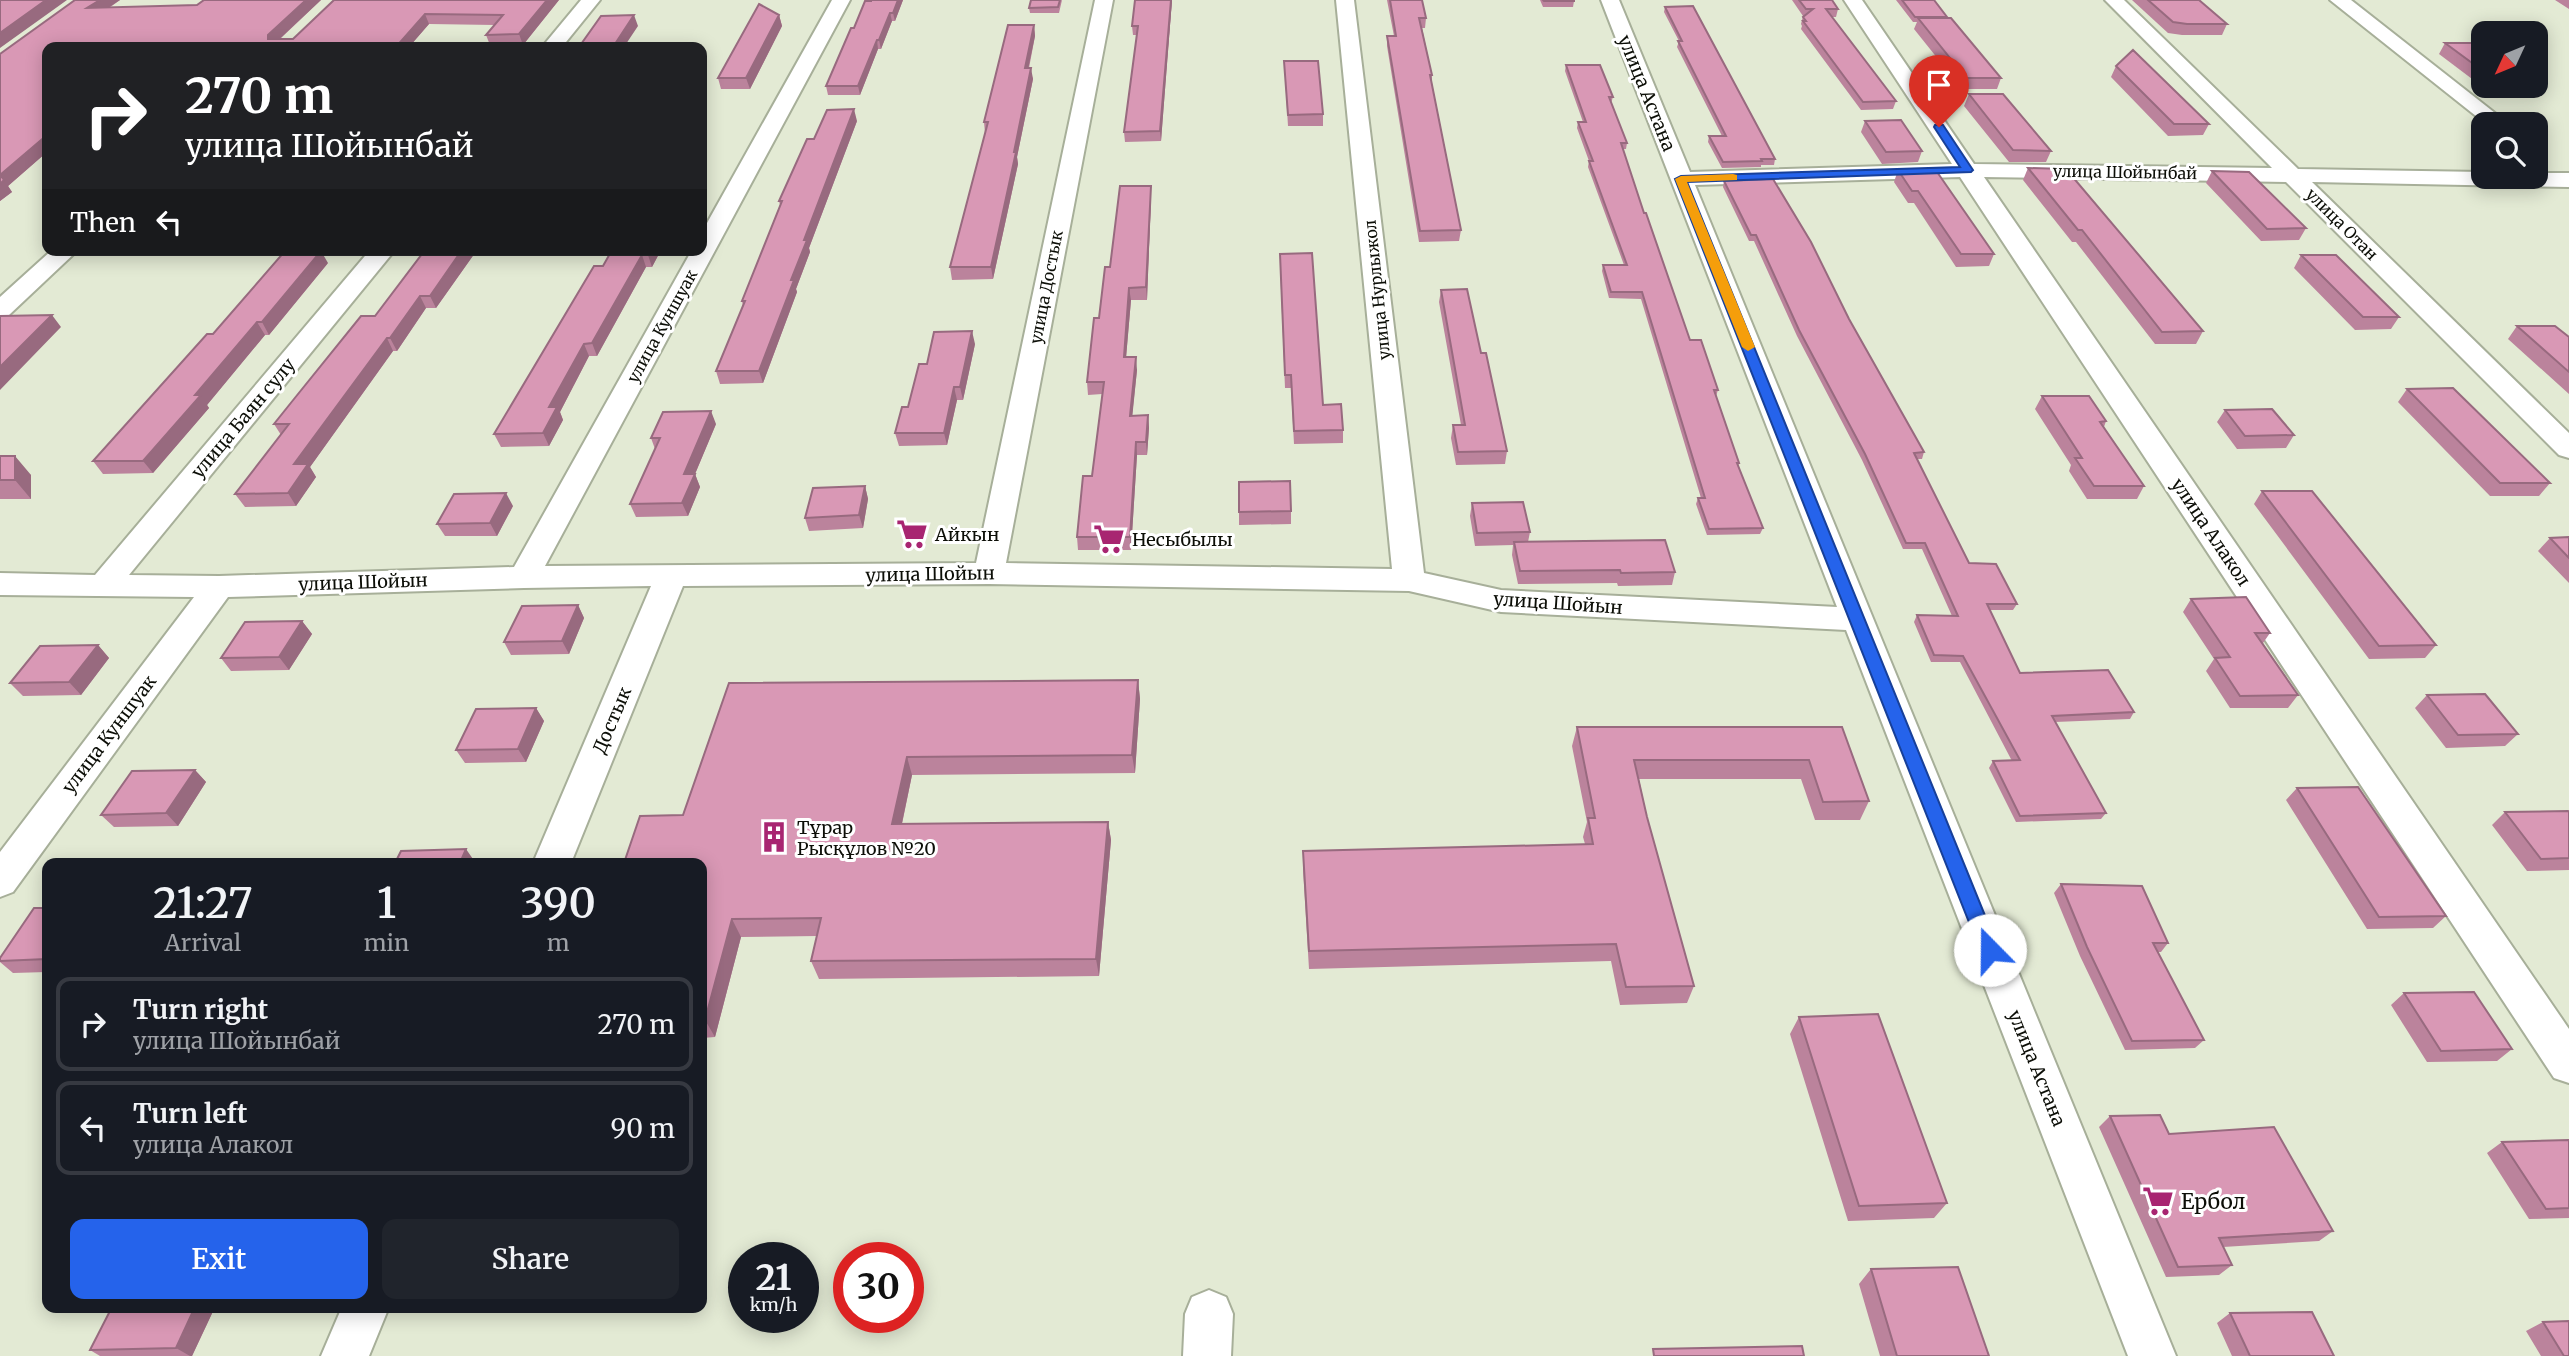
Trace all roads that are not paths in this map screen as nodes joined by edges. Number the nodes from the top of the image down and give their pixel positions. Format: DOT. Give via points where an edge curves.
graph roads {
  1 [pos="591,0"];
  2 [pos="841,0"];
  3 [pos="1104,0"];
  4 [pos="1345,0"];
  5 [pos="1610,0"];
  6 [pos="1853,0"];
  7 [pos="2114,0"];
  8 [pos="2339,0"];
  9 [pos="556,42"];
  10 [pos="2484,112"];
  11 [pos="2548,162"];
  12 [pos="1967,170"];
  13 [pos="2293,174"];
  14 [pos="1681,179"];
  15 [pos="2569,179"];
  16 [pos="707,244"];
  17 [pos="59,256"];
  18 [pos="378,256"];
  19 [pos="701,256"];
  20 [pos="0,310"];
  21 [pos="2569,449"];
  22 [pos="989,573"];
  23 [pos="671,577"];
  24 [pos="524,578"];
  25 [pos="1409,580"];
  26 [pos="0,584"];
  27 [pos="104,585"];
  28 [pos="219,587"];
  29 [pos="1858,619"];
  30 [pos="554,858"];
  31 [pos="0,881"];
  32 [pos="2569,1065"];
  33 [pos="363,1313"];
  34 [pos="345,1356"];
  35 [pos="2152,1356"];
  1 -- 9 [label="street"];
  2 -- 16 [label="street, улица Куншуак"];
  3 -- 22 [label="street, улица Достык"];
  4 -- 25 [label="street, улица Нурлыжол"];
  5 -- 14 [label="street, улица Астана"];
  6 -- 12 [label="street, улица Алакол"];
  7 -- 13 [label="street, улица Отан"];
  8 -- 10 [label="street"];
  11 -- 15 [label="street"];
  12 -- 13 [label="street, улица Шойынбай"];
  12 -- 14 [label="street, улица Шойынбай"];
  12 -- 32 [label="street, улица Алакол"];
  13 -- 15 [label="street, улица Шойынбай"];
  13 -- 21 [label="street, улица Отан"];
  14 -- 29 [label="street, улица Астана"];
  17 -- 20 [label="street"];
  18 -- 27 [label="street, улица Баян сулу"];
  19 -- 24 [label="street, улица Куншуак"];
  22 -- 23 [label="street, улица Шойын"];
  22 -- 25 [label="street, улица Шойын"];
  23 -- 24 [label="street, улица Шойын"];
  23 -- 30 [label="street, Достык"];
  24 -- 28 [label="street, улица Шойын"];
  25 -- 29 [label="street, улица Шойын" via="1501,601"];
  26 -- 27 [label="street, улица Шойын"];
  27 -- 28 [label="street, улица Шойын"];
  28 -- 31 [label="street, улица Куншуак"];
  29 -- 35 [label="street, улица Астана"];
  33 -- 34 [label="street"];
}
